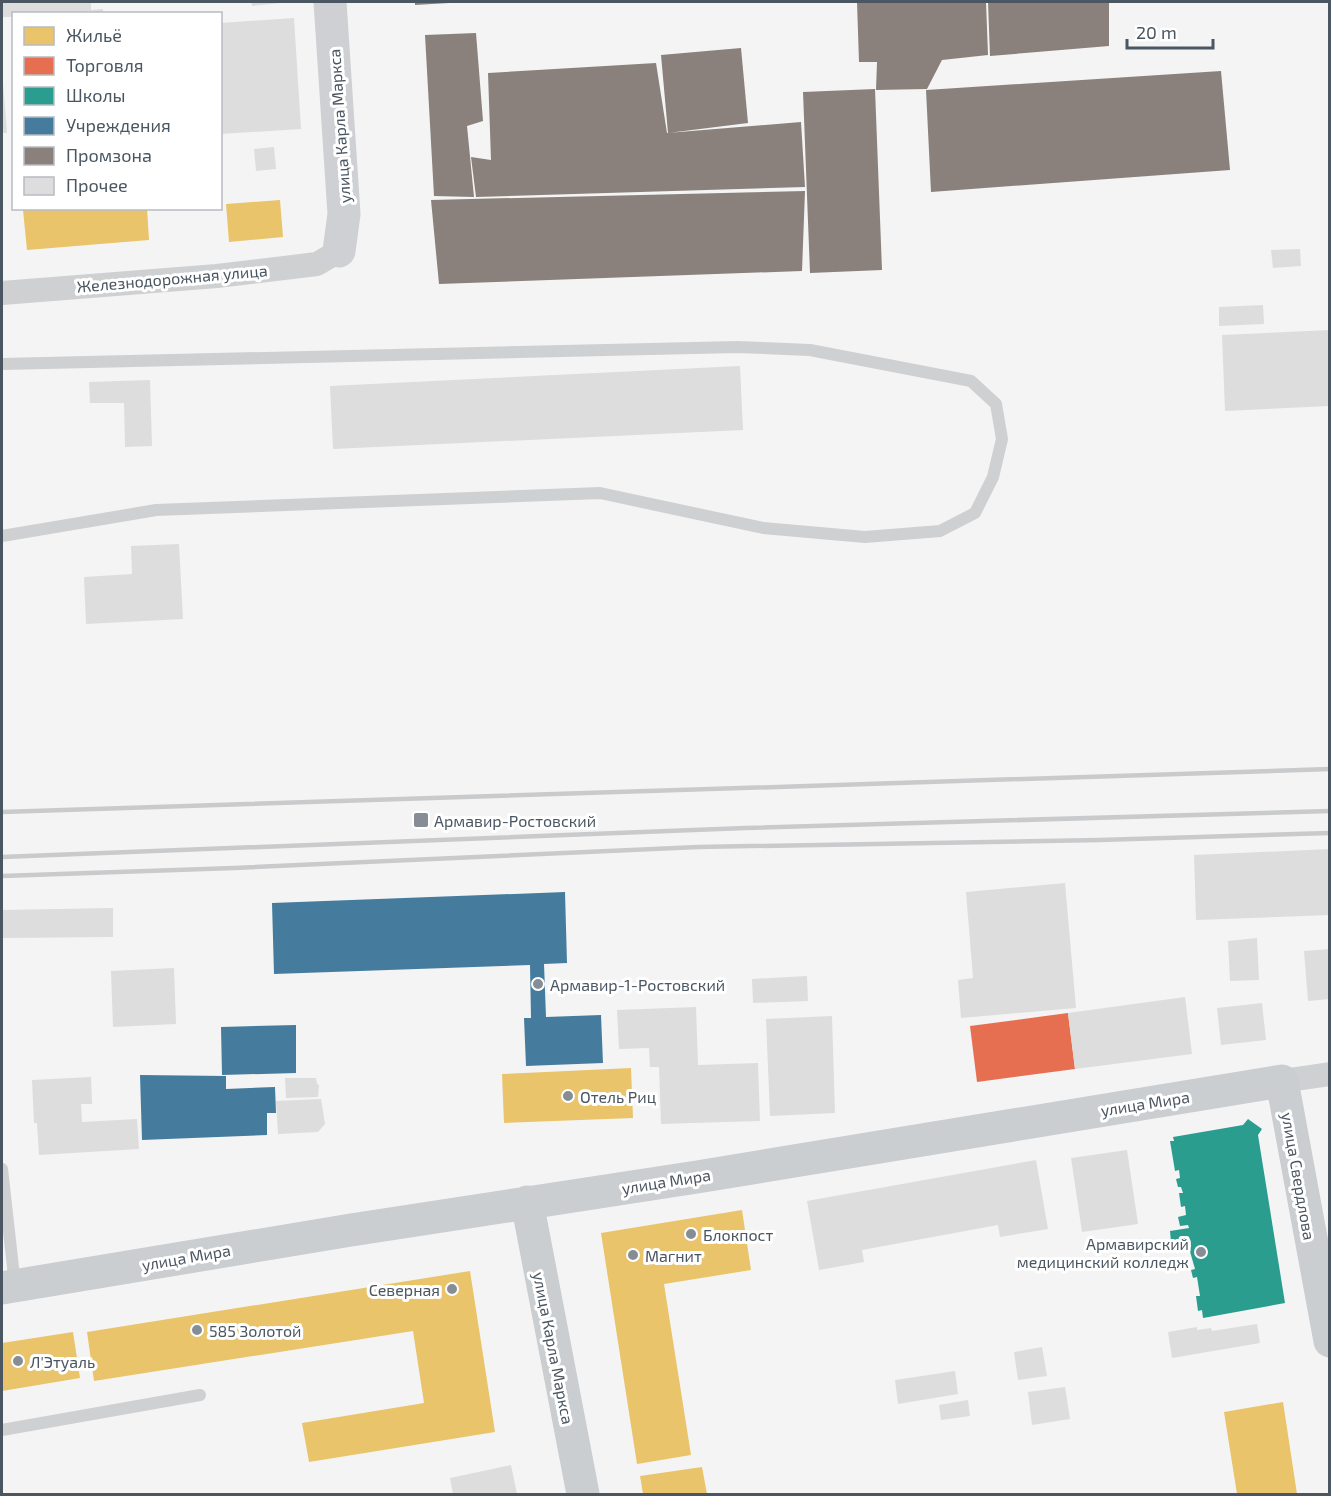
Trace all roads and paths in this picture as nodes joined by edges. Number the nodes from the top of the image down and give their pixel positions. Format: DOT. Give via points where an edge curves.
graph roads {
  1 [pos="330,2"];
  2 [pos="339,251"];
  3 [pos="2,293"];
  4 [pos="2,364"];
  5 [pos="2,536"];
  6 [pos="1329,1074"];
  7 [pos="1282,1081"];
  8 [pos="2,1169"];
  9 [pos="527,1202"];
  10 [pos="8,1287"];
  11 [pos="1329,1341"];
  12 [pos="201,1395"];
  13 [pos="2,1430"];
  14 [pos="583,1494"];
  1 -- 2 [label="street, улица Карла Маркса" via="344,214"];
  2 -- 3 [label="street, Железнодорожная улица" via="317,264"];
  4 -- 5 [label="lane" via="737,347 810,350 971,381 996,404 1002,439 993,477 975,513 940,531 866,537 763,528 600,493 156,510"];
  6 -- 7 [label="street, улица Мира"];
  7 -- 9 [label="main road, улица Мира"];
  7 -- 11 [label="main road, улица Свердлова"];
  8 -- 10 [label="lane"];
  9 -- 10 [label="main road, улица Мира"];
  9 -- 14 [label="main road, улица Карла Маркса"];
  12 -- 13 [label="lane"];
}
